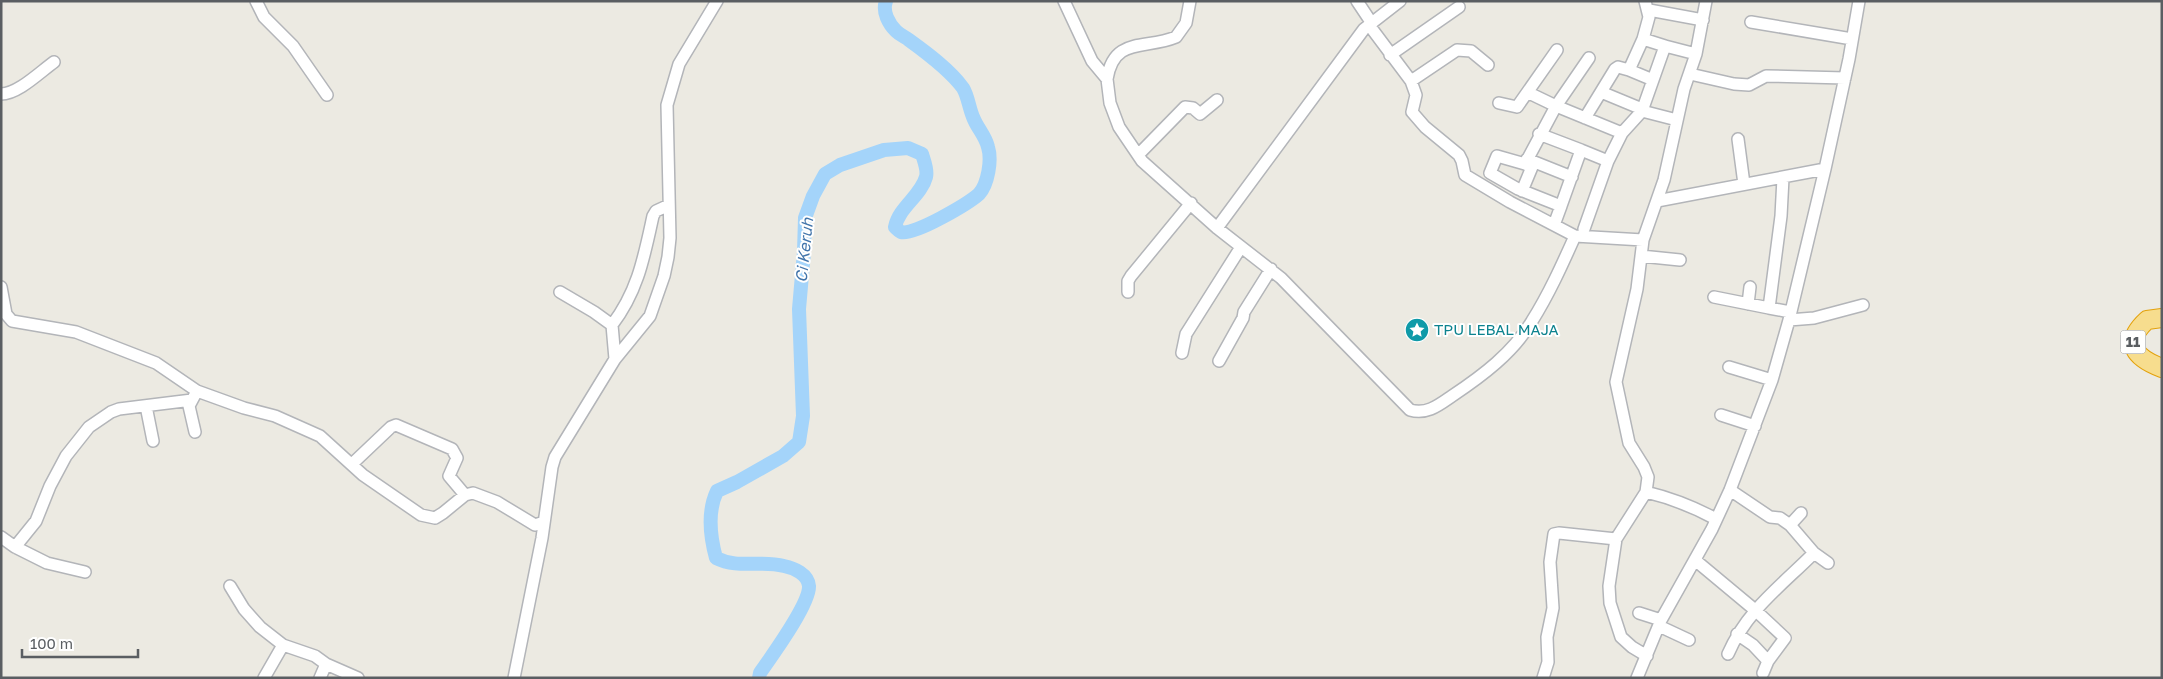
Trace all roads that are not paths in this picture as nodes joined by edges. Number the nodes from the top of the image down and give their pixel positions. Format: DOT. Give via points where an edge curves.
graph roads {
  1 [pos="256,1"];
  2 [pos="717,1"];
  3 [pos="1064,1"];
  4 [pos="1190,1"];
  5 [pos="1357,1"];
  6 [pos="1400,1"];
  7 [pos="1706,1"];
  8 [pos="1859,1"];
  9 [pos="1647,6"];
  10 [pos="1459,7"];
  11 [pos="1703,20"];
  12 [pos="1751,22"];
  13 [pos="1370,23"];
  14 [pos="1643,39"];
  15 [pos="1852,39"];
  16 [pos="1665,46"];
  17 [pos="1557,50"];
  18 [pos="1696,54"];
  19 [pos="1390,55"];
  20 [pos="1589,58"];
  21 [pos="54,62"];
  22 [pos="1488,65"];
  23 [pos="1629,70"];
  24 [pos="1690,74"];
  25 [pos="1845,78"];
  26 [pos="1107,79"];
  27 [pos="1653,80"];
  28 [pos="1411,82"];
  29 [pos="1601,92"];
  30 [pos="1529,93"];
  31 [pos="1,94"];
  32 [pos="327,95"];
  33 [pos="1217,100"];
  34 [pos="1499,104"];
  35 [pos="1556,106"];
  36 [pos="1642,110"];
  37 [pos="1585,118"];
  38 [pos="1677,120"];
  39 [pos="1622,133"];
  40 [pos="1540,134"];
  41 [pos="1738,139"];
  42 [pos="1581,150"];
  43 [pos="1138,155"];
  44 [pos="1608,162"];
  45 [pos="1529,163"];
  46 [pos="1824,169"];
  47 [pos="1572,177"];
  48 [pos="1783,178"];
  49 [pos="1744,184"];
  50 [pos="1522,191"];
  51 [pos="1657,201"];
  52 [pos="1191,203"];
  53 [pos="669,205"];
  54 [pos="1561,206"];
  55 [pos="1554,224"];
  56 [pos="1217,228"];
  57 [pos="1580,233"];
  58 [pos="1643,240"];
  59 [pos="1241,247"];
  60 [pos="1641,256"];
  61 [pos="1680,260"];
  62 [pos="1271,269"];
  63 [pos="1,287"];
  64 [pos="1750,287"];
  65 [pos="560,292"];
  66 [pos="1128,292"];
  67 [pos="1714,297"];
  68 [pos="1748,304"];
  69 [pos="1863,305"];
  70 [pos="1769,308"];
  71 [pos="1790,316"];
  72 [pos="2162,318"];
  73 [pos="612,325"];
  74 [pos="1182,353"];
  75 [pos="615,359"];
  76 [pos="1219,361"];
  77 [pos="1729,367"];
  78 [pos="2162,368"];
  79 [pos="1772,380"];
  80 [pos="195,396"];
  81 [pos="146,406"];
  82 [pos="1721,415"];
  83 [pos="1755,426"];
  84 [pos="195,432"];
  85 [pos="153,441"];
  86 [pos="352,464"];
  87 [pos="1730,490"];
  88 [pos="1646,492"];
  89 [pos="465,495"];
  90 [pos="1801,513"];
  91 [pos="1716,519"];
  92 [pos="544,522"];
  93 [pos="1790,525"];
  94 [pos="1,536"];
  95 [pos="1616,539"];
  96 [pos="15,547"];
  97 [pos="1814,553"];
  98 [pos="1694,560"];
  99 [pos="1828,563"];
  100 [pos="85,572"];
  101 [pos="230,586"];
  102 [pos="1755,610"];
  103 [pos="1639,613"];
  104 [pos="1660,623"];
  105 [pos="1737,634"];
  106 [pos="1688,640"];
  107 [pos="282,645"];
  108 [pos="1728,654"];
  109 [pos="1647,656"];
  110 [pos="1768,661"];
  111 [pos="326,664"];
  112 [pos="1763,673"];
  113 [pos="264,678"];
  114 [pos="320,678"];
  115 [pos="358,678"];
  116 [pos="514,678"];
  117 [pos="1543,678"];
  118 [pos="1637,678"];
  1 -- 32 [label="street" via="264,17 293,46"];
  2 -- 53 [label="street" via="682,58 669,97"];
  3 -- 26 [label="street" via="1092,61"];
  4 -- 26 [label="street" via="1186,23 1176,37 1117,54"];
  5 -- 13 [label="street"];
  6 -- 13 [label="street"];
  7 -- 11 [label="street"];
  8 -- 15 [label="street"];
  9 -- 11 [label="street"];
  9 -- 14 [label="street"];
  10 -- 19 [label="street"];
  11 -- 18 [label="street"];
  12 -- 15 [label="street"];
  13 -- 19 [label="street"];
  13 -- 56 [label="street"];
  14 -- 16 [label="street"];
  14 -- 23 [label="street"];
  15 -- 25 [label="street"];
  16 -- 18 [label="street"];
  16 -- 27 [label="street"];
  17 -- 30 [label="street"];
  18 -- 24 [label="street"];
  19 -- 28 [label="street"];
  20 -- 35 [label="street"];
  21 -- 31 [label="street" via="17,89"];
  22 -- 28 [label="street" via="1471,51 1457,50"];
  23 -- 27 [label="street"];
  23 -- 29 [label="street" via="1615,69"];
  24 -- 25 [label="street" via="1749,85 1766,76"];
  24 -- 38 [label="street"];
  25 -- 46 [label="street"];
  26 -- 43 [label="street" via="1110,103 1119,127"];
  27 -- 36 [label="street"];
  28 -- 55 [label="street" via="1416,95 1412,112 1424,127 1459,155 1465,175"];
  29 -- 36 [label="street"];
  29 -- 37 [label="street"];
  30 -- 34 [label="street" via="1517,107"];
  30 -- 35 [label="street"];
  33 -- 43 [label="street" via="1200,114 1185,107"];
  35 -- 37 [label="street"];
  35 -- 40 [label="street"];
  36 -- 38 [label="street"];
  36 -- 39 [label="street"];
  37 -- 39 [label="street"];
  38 -- 51 [label="street"];
  39 -- 44 [label="street"];
  40 -- 42 [label="street"];
  40 -- 45 [label="street"];
  41 -- 49 [label="street"];
  42 -- 44 [label="street"];
  42 -- 47 [label="street"];
  43 -- 52 [label="street"];
  44 -- 57 [label="street"];
  45 -- 47 [label="street"];
  45 -- 50 [label="street"];
  45 -- 50 [label="street" via="1497,156 1490,171"];
  46 -- 48 [label="street"];
  46 -- 71 [label="street"];
  47 -- 54 [label="street"];
  48 -- 49 [label="street"];
  48 -- 70 [label="street"];
  49 -- 51 [label="street"];
  50 -- 54 [label="street"];
  51 -- 58 [label="street"];
  52 -- 56 [label="street"];
  52 -- 66 [label="street" via="1130,276"];
  53 -- 73 [label="street" via="653,216 639,276"];
  53 -- 75 [label="street" via="668,257 655,305 643,326"];
  54 -- 55 [label="street"];
  55 -- 57 [label="street"];
  56 -- 59 [label="street"];
  57 -- 58 [label="street"];
  57 -- 62 [label="street" via="1532,322 1515,344 1480,377 1437,406 1418,412 1410,410"];
  58 -- 60 [label="street"];
  59 -- 62 [label="street"];
  59 -- 74 [label="street" via="1186,334"];
  60 -- 61 [label="street"];
  60 -- 88 [label="street" via="1616,382 1629,443 1648,477"];
  62 -- 76 [label="street"];
  63 -- 80 [label="street" via="6,314 12,321 76,332 156,363"];
  64 -- 68 [label="street"];
  65 -- 73 [label="street"];
  67 -- 68 [label="street"];
  68 -- 70 [label="street"];
  69 -- 71 [label="street" via="1814,318"];
  70 -- 71 [label="street"];
  71 -- 79 [label="street"];
  72 -- 78 [label="highway, 11" via="2147,320 2137,331 2133,343 2135,352 2146,362"];
  73 -- 75 [label="street"];
  75 -- 92 [label="street" via="555,457"];
  77 -- 79 [label="street"];
  79 -- 83 [label="street"];
  80 -- 81 [label="street"];
  80 -- 84 [label="street" via="190,412"];
  80 -- 86 [label="street" via="275,416 308,430 320,436"];
  81 -- 85 [label="street"];
  81 -- 96 [label="street" via="111,412 89,427 66,456 36,521"];
  82 -- 83 [label="street"];
  83 -- 87 [label="street"];
  86 -- 89 [label="street" via="408,507 428,518 443,514"];
  86 -- 89 [label="street" via="391,427 396,426 452,449 457,458 448,476"];
  87 -- 91 [label="street"];
  87 -- 93 [label="street" via="1770,517 1780,518"];
  88 -- 91 [label="street" via="1686,504"];
  88 -- 95 [label="street"];
  89 -- 92 [label="street" via="481,495 535,525"];
  90 -- 93 [label="street"];
  91 -- 98 [label="street"];
  92 -- 116 [label="street"];
  93 -- 97 [label="street"];
  94 -- 96 [label="street"];
  95 -- 109 [label="street" via="1609,586 1610,603 1620,637"];
  95 -- 117 [label="street" via="1554,534 1550,562 1552,608 1548,662"];
  96 -- 100 [label="street" via="47,563"];
  97 -- 99 [label="street"];
  97 -- 102 [label="street"];
  98 -- 102 [label="street"];
  98 -- 104 [label="street"];
  101 -- 107 [label="street" via="260,627"];
  102 -- 105 [label="street"];
  102 -- 110 [label="street" via="1785,638"];
  103 -- 104 [label="street"];
  104 -- 106 [label="street"];
  104 -- 109 [label="street"];
  105 -- 108 [label="street"];
  105 -- 110 [label="street"];
  107 -- 111 [label="street" via="315,656"];
  107 -- 113 [label="street"];
  109 -- 118 [label="street"];
  110 -- 112 [label="street"];
  111 -- 114 [label="street"];
  111 -- 115 [label="street"];
}
